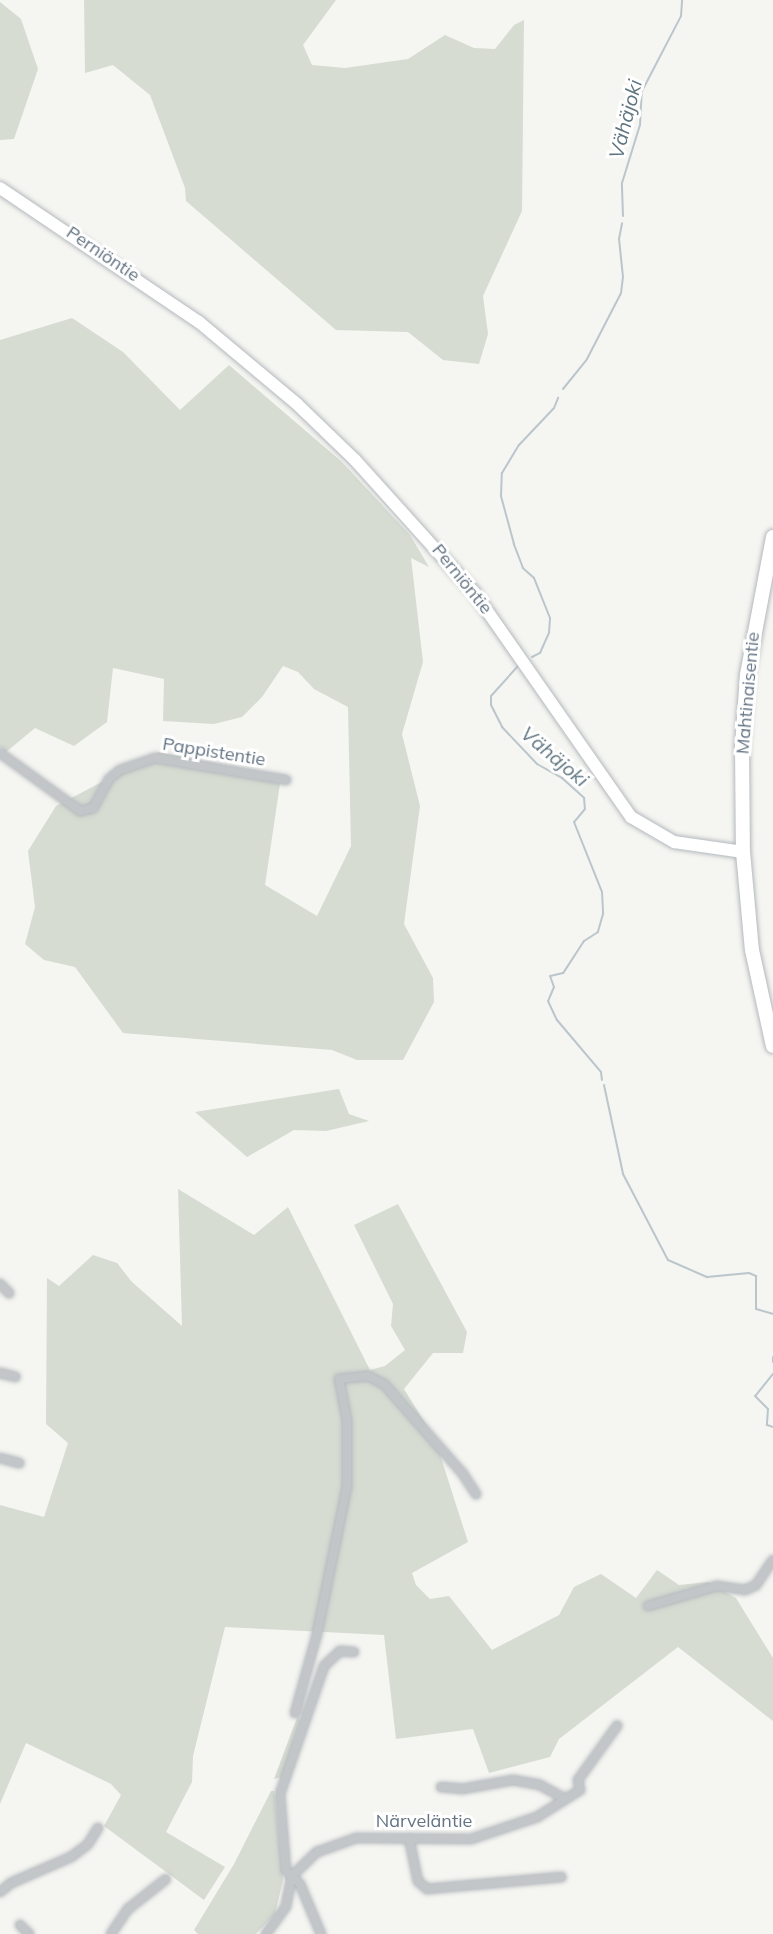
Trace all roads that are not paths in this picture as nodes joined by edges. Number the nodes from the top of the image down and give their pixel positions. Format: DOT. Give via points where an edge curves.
graph roads {
  1 [pos="0,188"];
  2 [pos="773,537"];
  3 [pos="0,753"];
  4 [pos="286,780"];
  5 [pos="743,852"];
  6 [pos="773,1046"];
  7 [pos="0,1284"];
  8 [pos="9,1293"];
  9 [pos="0,1373"];
  10 [pos="16,1377"];
  11 [pos="0,1458"];
  12 [pos="19,1463"];
  13 [pos="476,1494"];
  14 [pos="773,1560"];
  15 [pos="648,1606"];
  16 [pos="354,1652"];
  17 [pos="295,1713"];
  18 [pos="617,1726"];
  19 [pos="441,1787"];
  20 [pos="563,1798"];
  21 [pos="98,1828"];
  22 [pos="410,1838"];
  23 [pos="292,1876"];
  24 [pos="561,1877"];
  25 [pos="166,1879"];
  26 [pos="0,1892"];
  27 [pos="20,1925"];
  28 [pos="29,1934"];
  29 [pos="111,1934"];
  30 [pos="266,1934"];
  31 [pos="321,1934"];
  1 -- 5 [label="main road, Perniöntie" via="199,322 297,404 355,460 474,592 631,816 674,842"];
  2 -- 5 [label="main road, Mahtinaisentie" via="747,675 742,746"];
  3 -- 4 [label="street, Pappistentie" via="80,811 93,808 109,779 120,770 155,758"];
  5 -- 6 [label="main road" via="752,950"];
  7 -- 8 [label="street"];
  9 -- 10 [label="street"];
  11 -- 12 [label="street"];
  13 -- 17 [label="street" via="384,1384 368,1376 339,1379 347,1420 347,1487 317,1634"];
  14 -- 15 [label="street" via="756,1585 745,1590 717,1586"];
  16 -- 23 [label="street" via="340,1651 324,1666 282,1782 286,1871"];
  18 -- 20 [label="street, Närveläntie" via="578,1780 580,1791"];
  19 -- 20 [label="street" via="462,1789 513,1780 540,1785"];
  20 -- 22 [label="street, Närveläntie" via="537,1817 489,1835 450,1840"];
  21 -- 26 [label="street" via="88,1844 70,1857 11,1883"];
  22 -- 23 [label="street, Närveläntie" via="356,1838 338,1843 307,1858"];
  22 -- 24 [label="street" via="418,1881 427,1889"];
  23 -- 30 [label="street" via="286,1906"];
  23 -- 31 [label="street" via="300,1884"];
  25 -- 29 [label="street" via="128,1909"];
  27 -- 28 [label="street"];
}
